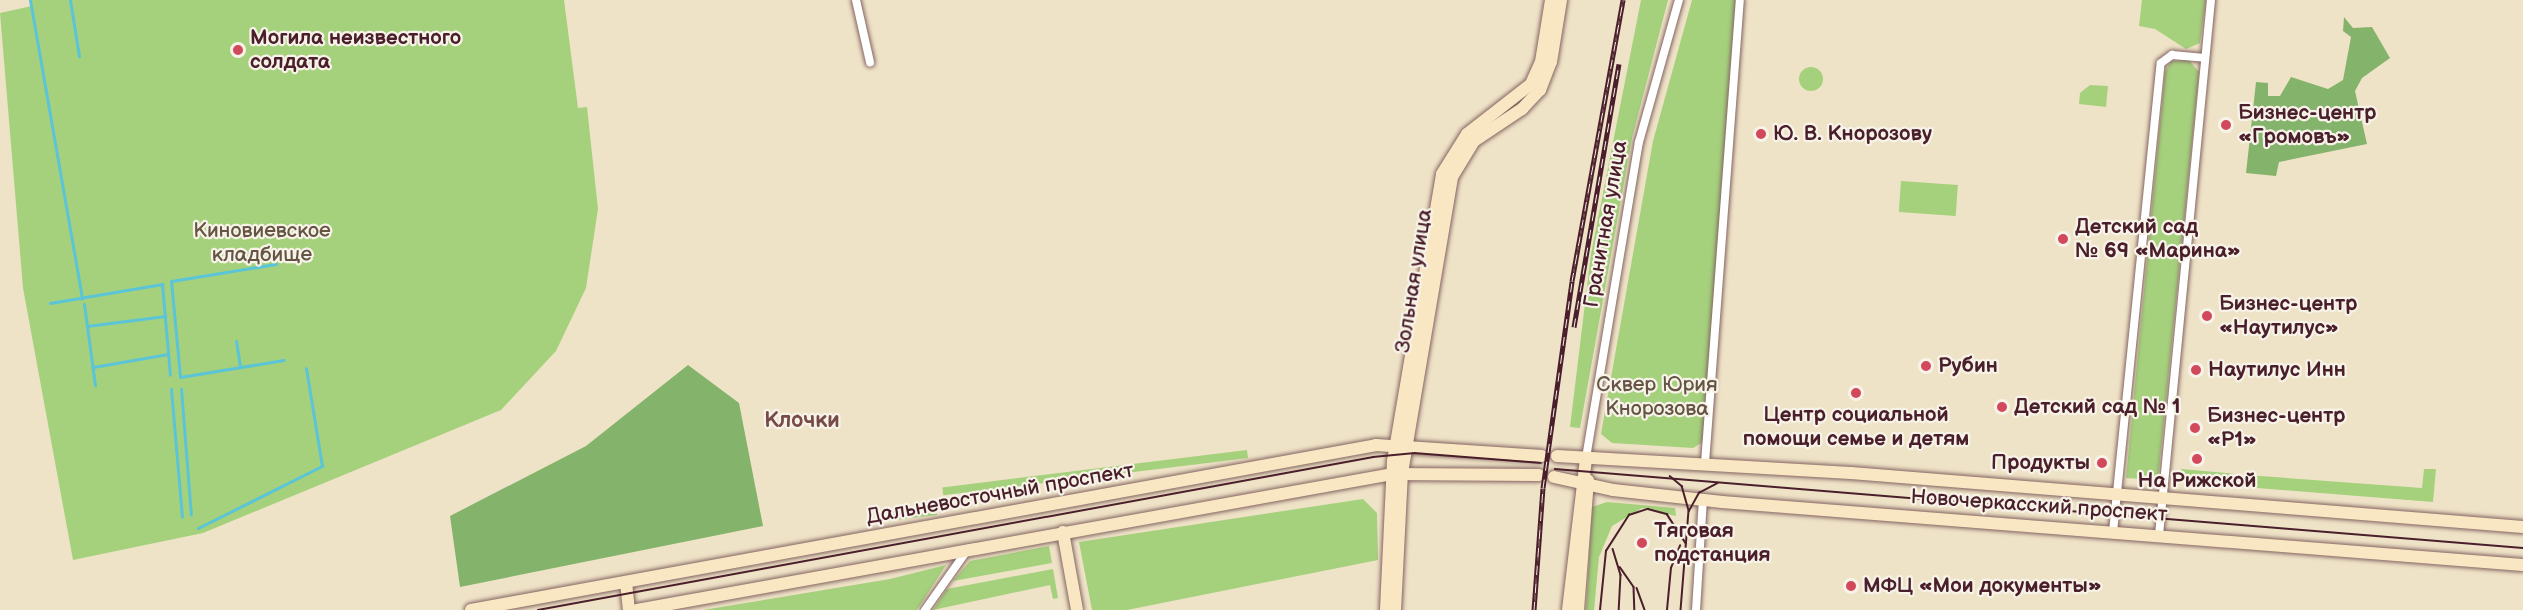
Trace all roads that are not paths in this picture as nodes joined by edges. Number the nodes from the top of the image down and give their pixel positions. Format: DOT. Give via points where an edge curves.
graph roads {
  1 [pos="856,0"];
  2 [pos="1551,0"];
  3 [pos="1561,0"];
  4 [pos="1679,0"];
  5 [pos="1740,0"];
  6 [pos="2211,0"];
  7 [pos="2205,58"];
  8 [pos="870,62"];
  9 [pos="1402,442"];
  10 [pos="1540,456"];
  11 [pos="1557,456"];
  12 [pos="1586,458"];
  13 [pos="1705,463"];
  14 [pos="1397,473"];
  15 [pos="1538,475"];
  16 [pos="1554,477"];
  17 [pos="1584,484"];
  18 [pos="2117,493"];
  19 [pos="2163,496"];
  20 [pos="1703,500"];
  21 [pos="2523,527"];
  22 [pos="1063,532"];
  23 [pos="2114,532"];
  24 [pos="2159,535"];
  25 [pos="968,548"];
  26 [pos="2523,565"];
  27 [pos="626,582"];
  28 [pos="471,610"];
  29 [pos="629,610"];
  30 [pos="637,610"];
  31 [pos="925,610"];
  32 [pos="1077,610"];
  33 [pos="1386,610"];
  34 [pos="1395,610"];
  35 [pos="1568,610"];
  36 [pos="1578,610"];
  37 [pos="1696,610"];
  1 -- 8 [label="street"];
  2 -- 9 [label="main road, Зольная улица" via="1541,62 1531,84 1467,134 1442,174"];
  3 -- 9 [label="main road, Зольная улица" via="1551,62 1540,90 1522,109 1474,141 1452,177"];
  4 -- 12 [label="street, Гранитная улица" via="1639,142"];
  5 -- 13 [label="street"];
  6 -- 7 [label="street"];
  7 -- 18 [label="street" via="2172,55 2161,63"];
  7 -- 19 [label="street"];
  9 -- 10 [label="main road, Дальневосточный проспект"];
  9 -- 14 [label="main road, Зольная улица"];
  9 -- 27 [label="main road, Дальневосточный проспект"];
  11 -- 12 [label="main road, Новочеркасский проспект"];
  12 -- 13 [label="main road, Новочеркасский проспект"];
  12 -- 17 [label="main road, Гранитная улица"];
  13 -- 18 [label="main road, Новочеркасский проспект"];
  14 -- 15 [label="main road"];
  14 -- 22 [label="main road"];
  14 -- 33 [label="main road, Зольная улица"];
  14 -- 34 [label="main road, Зольная улица"];
  16 -- 17 [label="main road, Новочеркасский проспект"];
  17 -- 20 [label="main road, Новочеркасский проспект"];
  17 -- 35 [label="main road, Гранитная улица"];
  17 -- 36 [label="main road, Гранитная улица"];
  18 -- 19 [label="main road, Новочеркасский проспект"];
  18 -- 23 [label="street"];
  19 -- 21 [label="main road, Новочеркасский проспект"];
  19 -- 24 [label="street"];
  20 -- 23 [label="main road, Новочеркасский проспект"];
  20 -- 37 [label="street"];
  22 -- 25 [label="main road"];
  22 -- 32 [label="main road"];
  23 -- 24 [label="main road, Новочеркасский проспект"];
  24 -- 26 [label="main road, Новочеркасский проспект"];
  25 -- 30 [label="main road"];
  25 -- 31 [label="street"];
  27 -- 28 [label="main road, Дальневосточный проспект"];
  27 -- 29 [label="main road"];
}
